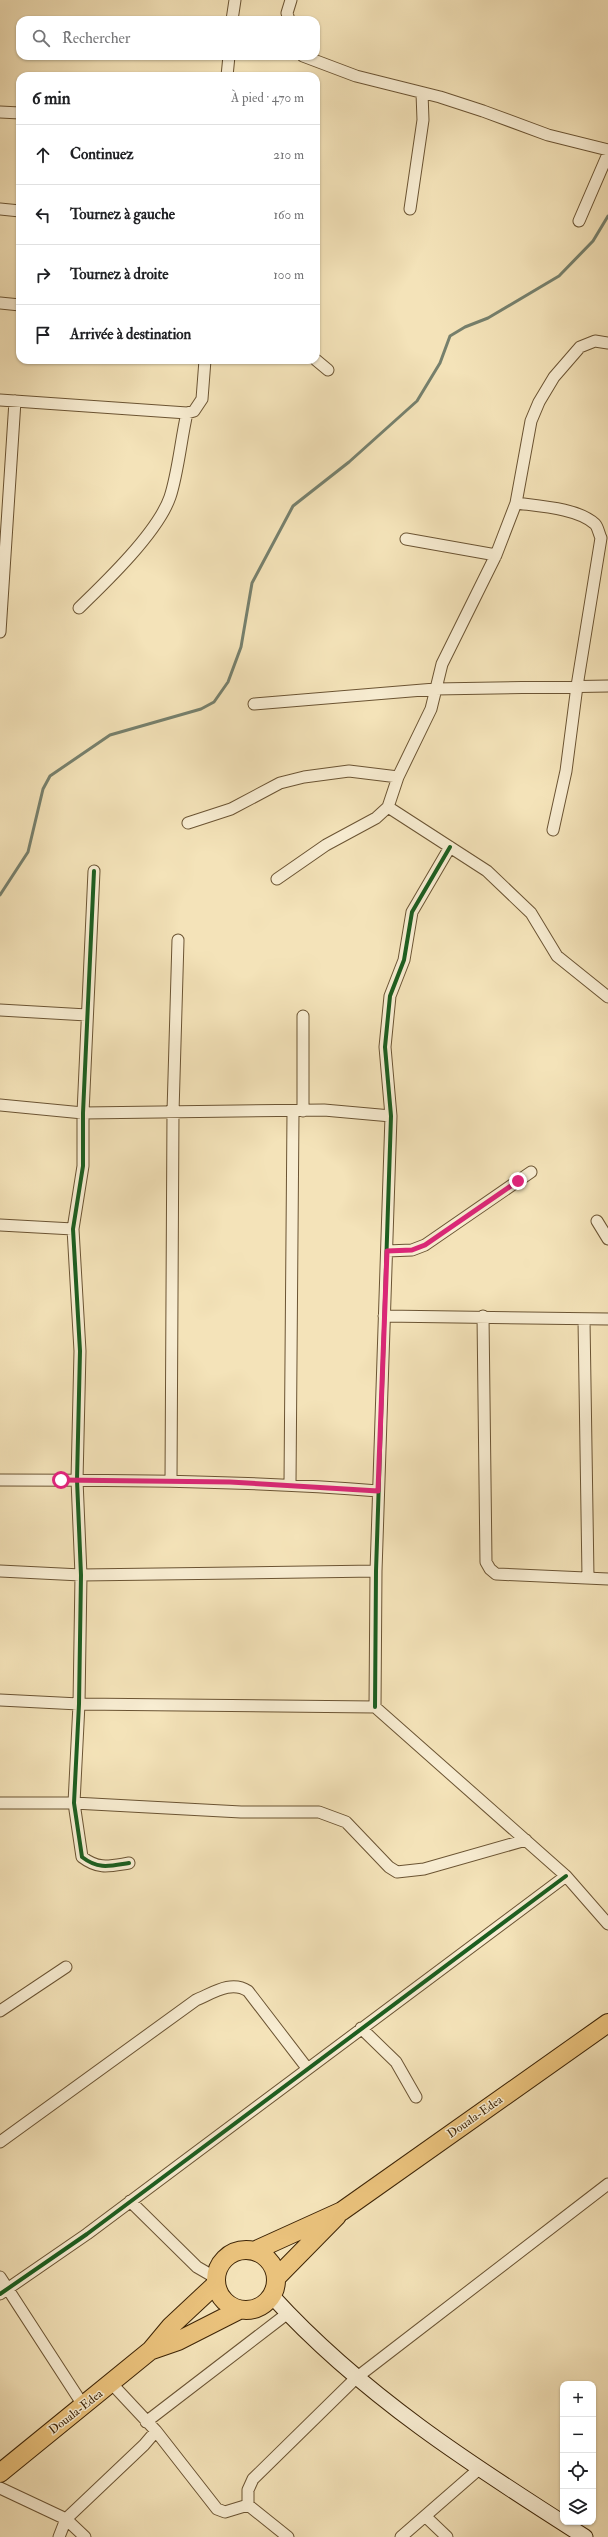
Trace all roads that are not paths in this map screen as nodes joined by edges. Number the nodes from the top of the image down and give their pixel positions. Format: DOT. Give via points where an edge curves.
graph roads {
  1 [pos="235,0"];
  2 [pos="291,0"];
  3 [pos="233,16"];
  4 [pos="288,16"];
  5 [pos="228,60"];
  6 [pos="314,60"];
  7 [pos="226,72"];
  8 [pos="422,93"];
  9 [pos="0,112"];
  10 [pos="16,113"];
  11 [pos="608,150"];
  12 [pos="608,154"];
  13 [pos="0,209"];
  14 [pos="410,209"];
  15 [pos="16,211"];
  16 [pos="578,221"];
  17 [pos="0,304"];
  18 [pos="16,305"];
  19 [pos="608,343"];
  20 [pos="320,363"];
  21 [pos="205,364"];
  22 [pos="328,370"];
  23 [pos="0,400"];
  24 [pos="15,401"];
  25 [pos="187,413"];
  26 [pos="516,503"];
  27 [pos="406,539"];
  28 [pos="496,555"];
  29 [pos="79,608"];
  30 [pos="0,632"];
  31 [pos="576,686"];
  32 [pos="608,686"];
  33 [pos="435,689"];
  34 [pos="254,704"];
  35 [pos="398,777"];
  36 [pos="388,807"];
  37 [pos="188,823"];
  38 [pos="553,830"];
  39 [pos="450,847"];
  40 [pos="94,871"];
  41 [pos="278,879"];
  42 [pos="178,940"];
  43 [pos="608,997"];
  44 [pos="0,1010"];
  45 [pos="87,1015"];
  46 [pos="303,1016"];
  47 [pos="0,1105"];
  48 [pos="298,1111"];
  49 [pos="173,1112"];
  50 [pos="83,1113"];
  51 [pos="391,1116"];
  52 [pos="531,1172"];
  53 [pos="597,1221"];
  54 [pos="0,1225"];
  55 [pos="73,1230"];
  56 [pos="608,1239"];
  57 [pos="387,1251"];
  58 [pos="384,1316"];
  59 [pos="483,1316"];
  60 [pos="608,1319"];
  61 [pos="584,1320"];
  62 [pos="0,1480"];
  63 [pos="77,1480"];
  64 [pos="170,1480"];
  65 [pos="290,1484"];
  66 [pos="378,1491"];
  67 [pos="0,1571"];
  68 [pos="376,1571"];
  69 [pos="82,1576"];
  70 [pos="588,1577"];
  71 [pos="608,1579"];
  72 [pos="0,1700"];
  73 [pos="79,1704"];
  74 [pos="374,1707"];
  75 [pos="74,1802"];
  76 [pos="0,1803"];
  77 [pos="526,1840"];
  78 [pos="129,1863"];
  79 [pos="566,1876"];
  80 [pos="608,1924"];
  81 [pos="66,1967"];
  82 [pos="0,2011"];
  83 [pos="608,2023"];
  84 [pos="360,2028"];
  85 [pos="307,2068"];
  86 [pos="416,2097"];
  87 [pos="0,2142"];
  88 [pos="608,2184"];
  89 [pos="130,2201"];
  90 [pos="342,2211"];
  91 [pos="254,2251"];
  92 [pos="0,2277"];
  93 [pos="277,2277"];
  94 [pos="216,2281"];
  95 [pos="4,2290"];
  96 [pos="272,2296"];
  97 [pos="239,2310"];
  98 [pos="288,2313"];
  99 [pos="151,2350"];
  100 [pos="356,2378"];
  101 [pos="112,2384"];
  102 [pos="83,2405"];
  103 [pos="146,2422"];
  104 [pos="156,2431"];
  105 [pos="479,2469"];
  106 [pos="1,2470"];
  107 [pos="0,2488"];
  108 [pos="248,2505"];
  109 [pos="425,2516"];
  110 [pos="66,2520"];
  111 [pos="59,2537"];
  112 [pos="85,2537"];
  113 [pos="288,2537"];
  114 [pos="402,2537"];
  115 [pos="447,2537"];
  116 [pos="585,2537"];
  1 -- 3 [label="street"];
  2 -- 4 [label="street"];
  5 -- 7 [label="street"];
  6 -- 8 [label="street" via="356,76"];
  8 -- 11 [label="street" via="483,111 548,135"];
  8 -- 14 [label="street" via="423,120"];
  9 -- 10 [label="street"];
  12 -- 16 [label="street"];
  13 -- 15 [label="street"];
  17 -- 18 [label="street"];
  19 -- 26 [label="street" via="595,341 580,346 554,377 539,402 531,421"];
  20 -- 22 [label="street"];
  21 -- 25 [label="street" via="202,399 194,411"];
  23 -- 24 [label="street"];
  24 -- 25 [label="street"];
  24 -- 30 [label="street"];
  25 -- 29 [label="street" via="173,488 159,519 114,575"];
  26 -- 28 [label="street"];
  26 -- 31 [label="street" via="561,510 586,518 596,525 601,538"];
  27 -- 28 [label="street"];
  28 -- 33 [label="street" via="452,641"];
  31 -- 32 [label="street"];
  31 -- 33 [label="street"];
  31 -- 38 [label="street" via="566,772"];
  33 -- 34 [label="street"];
  33 -- 35 [label="street" via="431,709"];
  35 -- 36 [label="street"];
  35 -- 37 [label="street" via="349,771 304,777 280,783 231,809"];
  36 -- 39 [label="street"];
  36 -- 41 [label="street" via="376,818 326,845"];
  39 -- 43 [label="street" via="498,881 531,913 557,956"];
  39 -- 51 [label="street" via="412,912 404,960 390,996 385,1047"];
  40 -- 45 [label="street"];
  42 -- 49 [label="street"];
  44 -- 45 [label="street"];
  45 -- 50 [label="street"];
  46 -- 48 [label="street"];
  47 -- 50 [label="street"];
  48 -- 49 [label="street"];
  48 -- 51 [label="street" via="324,1110"];
  48 -- 65 [label="street"];
  49 -- 50 [label="street"];
  49 -- 64 [label="street"];
  50 -- 55 [label="street" via="83,1166"];
  51 -- 57 [label="street"];
  52 -- 57 [label="street" via="425,1245 412,1250"];
  53 -- 56 [label="street"];
  54 -- 55 [label="street"];
  55 -- 63 [label="street" via="80,1351"];
  57 -- 58 [label="street"];
  58 -- 59 [label="street"];
  58 -- 66 [label="street"];
  59 -- 61 [label="street"];
  59 -- 70 [label="street" via="486,1562 496,1574"];
  60 -- 61 [label="street"];
  61 -- 70 [label="street"];
  62 -- 63 [label="street"];
  63 -- 64 [label="street"];
  63 -- 69 [label="street"];
  64 -- 65 [label="street"];
  65 -- 66 [label="street"];
  66 -- 68 [label="street"];
  67 -- 69 [label="street"];
  68 -- 69 [label="street"];
  68 -- 74 [label="street"];
  69 -- 73 [label="street"];
  70 -- 71 [label="street"];
  72 -- 73 [label="street"];
  73 -- 74 [label="street"];
  73 -- 75 [label="street"];
  74 -- 77 [label="street"];
  75 -- 76 [label="street"];
  75 -- 77 [label="street" via="242,1812 319,1812 346,1822 389,1867 397,1872 424,1869"];
  75 -- 78 [label="street" via="82,1858 92,1865"];
  77 -- 79 [label="street"];
  79 -- 80 [label="street"];
  79 -- 84 [label="street"];
  81 -- 82 [label="street"];
  83 -- 90 [label="highway, Douala-Edea"];
  84 -- 85 [label="street"];
  84 -- 86 [label="street" via="396,2062"];
  85 -- 87 [label="street" via="248,1991 235,1985 196,2000"];
  85 -- 89 [label="street"];
  88 -- 100 [label="street"];
  89 -- 94 [label="street" via="197,2267"];
  89 -- 95 [label="street"];
  90 -- 91 [label="highway, Douala-Edea"];
  90 -- 93 [label="highway, Douala-Edea"];
  91 -- 93 [label="highway" via="265,2256"];
  91 -- 94 [label="highway" via="241,2250 229,2255 220,2265"];
  92 -- 95 [label="street"];
  93 -- 96 [label="highway"];
  94 -- 97 [label="highway" via="224,2301"];
  94 -- 99 [label="highway, Douala-Edea"];
  95 -- 102 [label="street"];
  96 -- 97 [label="highway" via="258,2308"];
  96 -- 98 [label="main road"];
  97 -- 99 [label="highway, Douala-Edea" via="178,2341"];
  98 -- 100 [label="main road"];
  98 -- 103 [label="street"];
  99 -- 101 [label="highway, Douala-Edea"];
  100 -- 105 [label="main road"];
  100 -- 108 [label="street" via="253,2479 248,2490"];
  101 -- 102 [label="highway, Douala-Edea"];
  101 -- 103 [label="street"];
  102 -- 106 [label="highway, Douala-Edea"];
  103 -- 104 [label="street"];
  104 -- 108 [label="street" via="217,2509 225,2512"];
  104 -- 110 [label="street"];
  105 -- 109 [label="street"];
  105 -- 116 [label="main road"];
  107 -- 110 [label="street"];
  108 -- 113 [label="street"];
  109 -- 114 [label="street"];
  109 -- 115 [label="street"];
  110 -- 111 [label="street"];
  110 -- 112 [label="street"];
}
